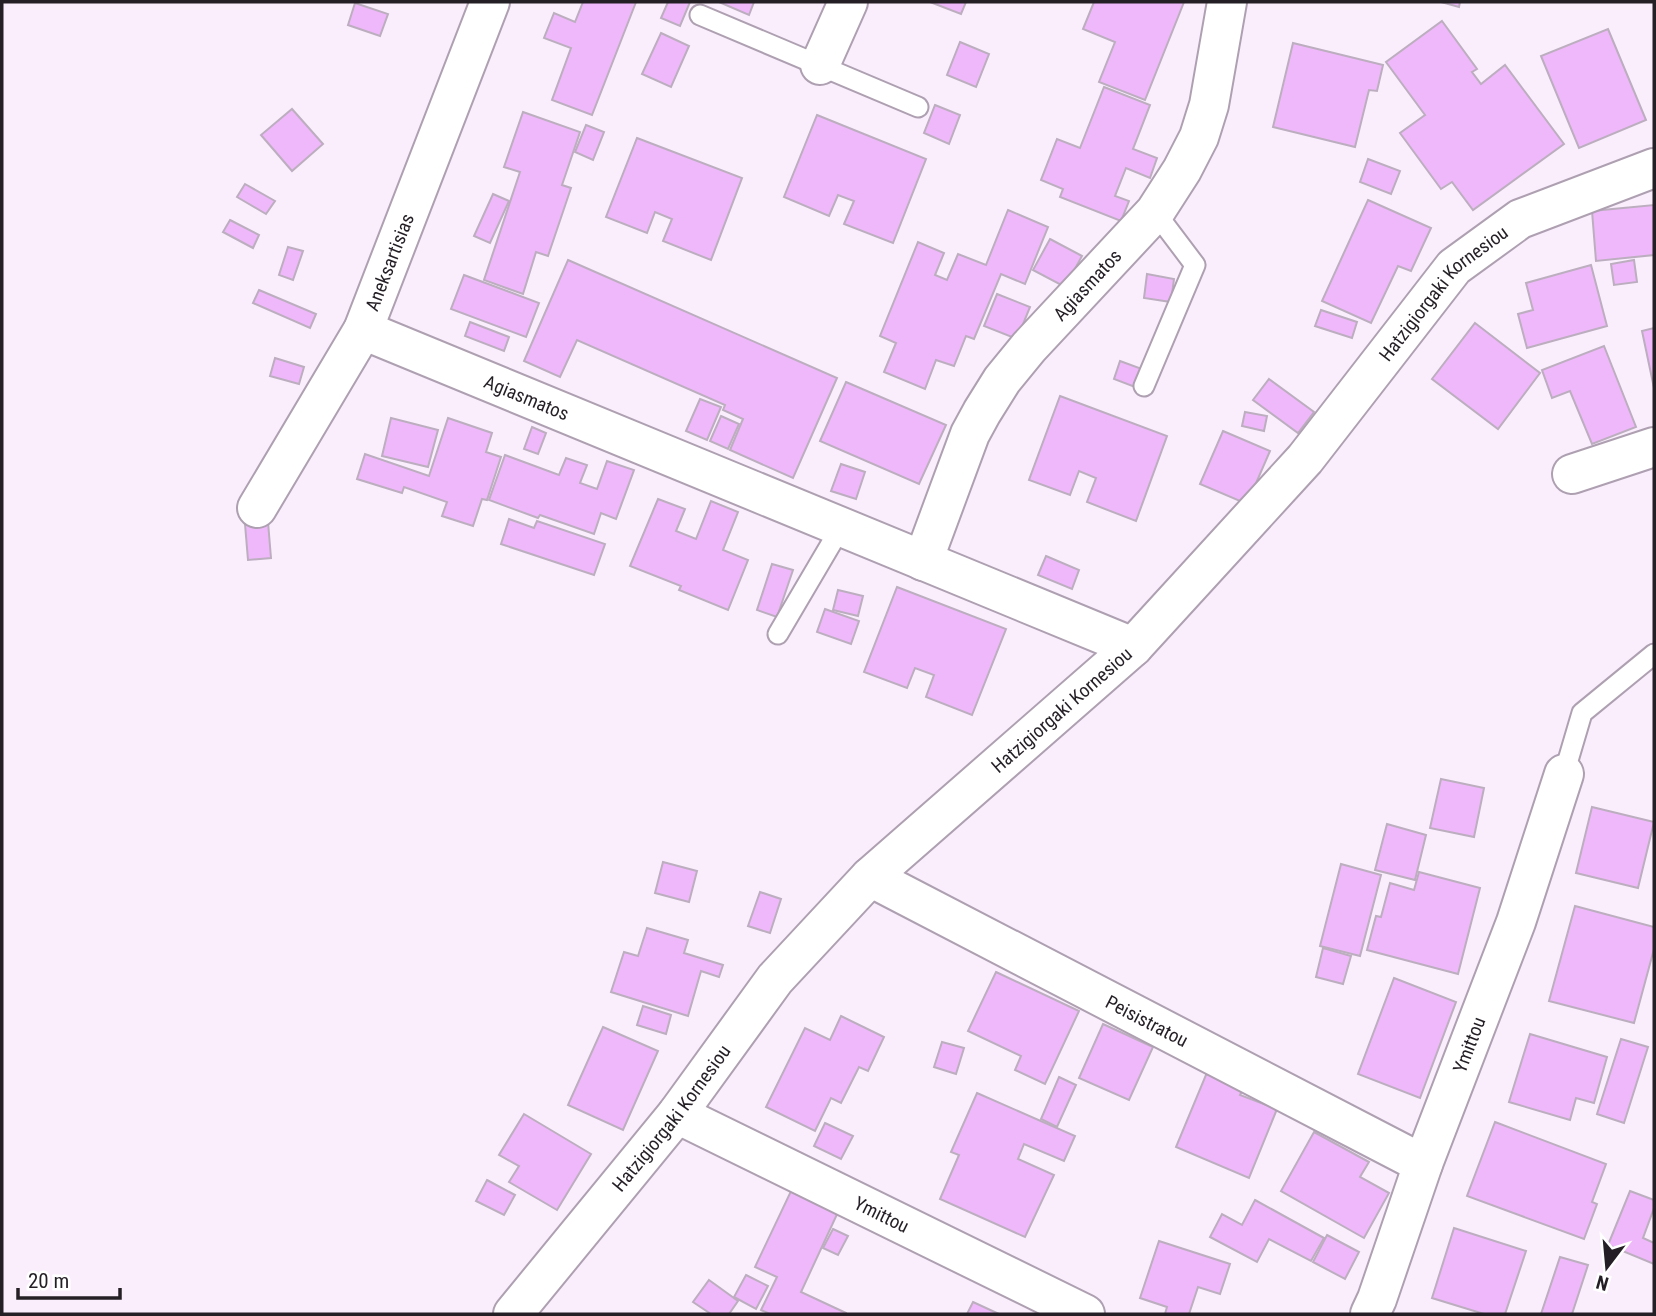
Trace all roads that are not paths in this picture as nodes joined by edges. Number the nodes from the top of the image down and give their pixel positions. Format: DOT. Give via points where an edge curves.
graph roads {
  1 [pos="490,2"];
  2 [pos="848,2"];
  3 [pos="1227,2"];
  4 [pos="700,15"];
  5 [pos="820,65"];
  6 [pos="918,107"];
  7 [pos="1654,168"];
  8 [pos="1155,212"];
  9 [pos="363,330"];
  10 [pos="1144,386"];
  11 [pos="1654,447"];
  12 [pos="1572,474"];
  13 [pos="257,508"];
  14 [pos="841,527"];
  15 [pos="923,561"];
  16 [pos="778,634"];
  17 [pos="1133,647"];
  18 [pos="1654,654"];
  19 [pos="1564,774"];
  20 [pos="870,877"];
  21 [pos="677,1114"];
  22 [pos="1423,1164"];
  23 [pos="513,1314"];
  24 [pos="1086,1314"];
  25 [pos="1370,1314"];
  1 -- 9 [label="street, Aneksartisias"];
  2 -- 5 [label="street"];
  3 -- 8 [label="street, Agiasmatos" via="1199,137"];
  4 -- 5 [label="lane"];
  5 -- 6 [label="lane"];
  7 -- 17 [label="street, Hatzigiorgaki Kornesiou" via="1520,219 1454,267 1305,459"];
  8 -- 10 [label="lane" via="1195,265"];
  8 -- 15 [label="street, Agiasmatos" via="1002,380 970,435"];
  9 -- 13 [label="street, Aneksartisias"];
  9 -- 14 [label="street, Agiasmatos"];
  11 -- 12 [label="street"];
  14 -- 15 [label="street, Agiasmatos"];
  14 -- 16 [label="lane"];
  15 -- 17 [label="street, Agiasmatos"];
  17 -- 20 [label="street, Hatzigiorgaki Kornesiou"];
  18 -- 19 [label="lane" via="1582,713"];
  19 -- 22 [label="street, Ymittou" via="1516,922"];
  20 -- 21 [label="street, Hatzigiorgaki Kornesiou" via="775,979"];
  20 -- 22 [label="street, Peisistratou"];
  21 -- 23 [label="street, Hatzigiorgaki Kornesiou"];
  21 -- 24 [label="street, Ymittou"];
  22 -- 25 [label="street, Ymittou"];
}
